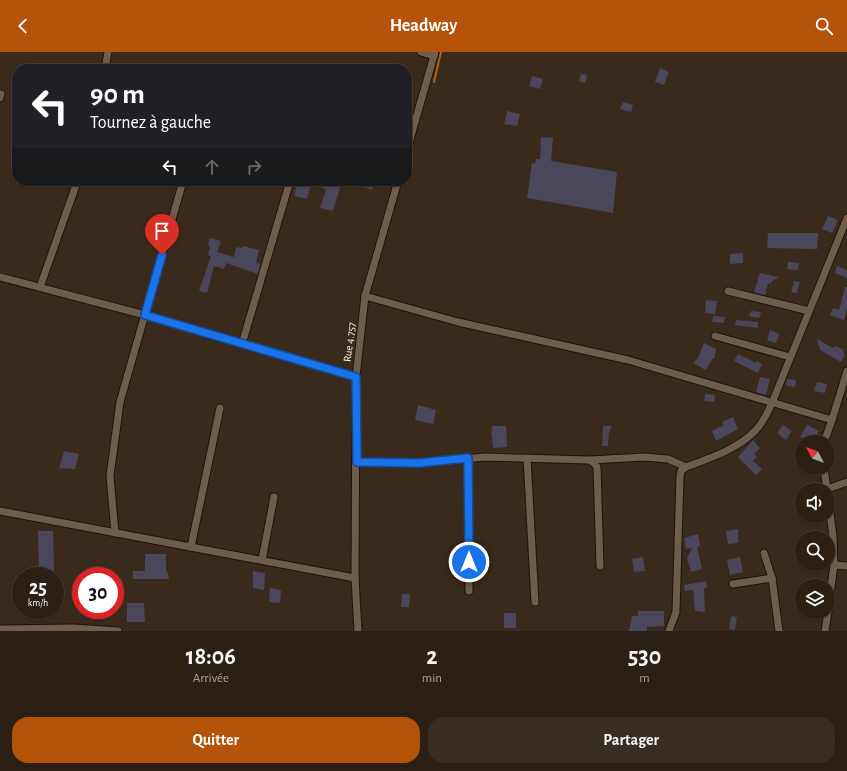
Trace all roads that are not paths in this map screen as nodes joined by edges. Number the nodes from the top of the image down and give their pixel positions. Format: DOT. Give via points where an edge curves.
graph roads {
  1 [pos="108,52"];
  2 [pos="421,52"];
  3 [pos="434,54"];
  4 [pos="106,64"];
  5 [pos="412,132"];
  6 [pos="76,186"];
  7 [pos="182,186"];
  8 [pos="289,186"];
  9 [pos="397,186"];
  10 [pos="847,218"];
  11 [pos="0,276"];
  12 [pos="40,287"];
  13 [pos="728,292"];
  14 [pos="365,296"];
  15 [pos="809,311"];
  16 [pos="145,315"];
  17 [pos="715,336"];
  18 [pos="242,344"];
  19 [pos="790,357"];
  20 [pos="847,371"];
  21 [pos="356,377"];
  22 [pos="772,403"];
  23 [pos="220,408"];
  24 [pos="832,420"];
  25 [pos="827,435"];
  26 [pos="468,458"];
  27 [pos="527,458"];
  28 [pos="589,460"];
  29 [pos="357,462"];
  30 [pos="686,467"];
  31 [pos="847,482"];
  32 [pos="835,487"];
  33 [pos="274,497"];
  34 [pos="0,512"];
  35 [pos="115,533"];
  36 [pos="191,547"];
  37 [pos="764,553"];
  38 [pos="262,560"];
  39 [pos="835,565"];
  40 [pos="600,566"];
  41 [pos="847,566"];
  42 [pos="355,578"];
  43 [pos="772,578"];
  44 [pos="733,584"];
  45 [pos="469,591"];
  46 [pos="534,602"];
  47 [pos="827,619"];
  48 [pos="0,629"];
  49 [pos="118,631"];
  50 [pos="358,631"];
  51 [pos="670,631"];
  52 [pos="779,631"];
  53 [pos="825,631"];
  1 -- 4 [label="street"];
  2 -- 3 [label="street"];
  3 -- 5 [label="street"];
  6 -- 12 [label="street"];
  7 -- 16 [label="street"];
  8 -- 18 [label="street"];
  9 -- 14 [label="street, Rue 4.757"];
  10 -- 15 [label="street"];
  11 -- 12 [label="street"];
  12 -- 16 [label="street"];
  13 -- 15 [label="street"];
  14 -- 21 [label="street, Rue 4.757"];
  14 -- 22 [label="street" via="458,322 628,360"];
  15 -- 19 [label="street"];
  16 -- 18 [label="street"];
  16 -- 35 [label="street" via="120,402 114,441 110,476"];
  17 -- 19 [label="street"];
  18 -- 21 [label="street"];
  19 -- 22 [label="street"];
  20 -- 24 [label="street"];
  21 -- 29 [label="street, Rue 4.757"];
  22 -- 24 [label="street"];
  22 -- 30 [label="street" via="756,430 735,446"];
  23 -- 36 [label="street"];
  24 -- 25 [label="street"];
  26 -- 27 [label="street"];
  26 -- 29 [label="street" via="419,463"];
  26 -- 45 [label="street"];
  27 -- 28 [label="street"];
  27 -- 46 [label="street"];
  28 -- 30 [label="street" via="644,457 668,459"];
  28 -- 40 [label="street" via="596,467"];
  29 -- 42 [label="street, Rue 4.757"];
  30 -- 51 [label="street" via="681,471 680,477 676,612"];
  31 -- 32 [label="street"];
  33 -- 38 [label="street"];
  34 -- 35 [label="street"];
  35 -- 36 [label="street"];
  36 -- 38 [label="street"];
  37 -- 43 [label="street"];
  38 -- 42 [label="street"];
  39 -- 41 [label="street"];
  42 -- 50 [label="street, Rue 4.757"];
  43 -- 44 [label="street"];
  43 -- 52 [label="street"];
  47 -- 53 [label="street"];
  48 -- 49 [label="street" via="74,628"];
}
